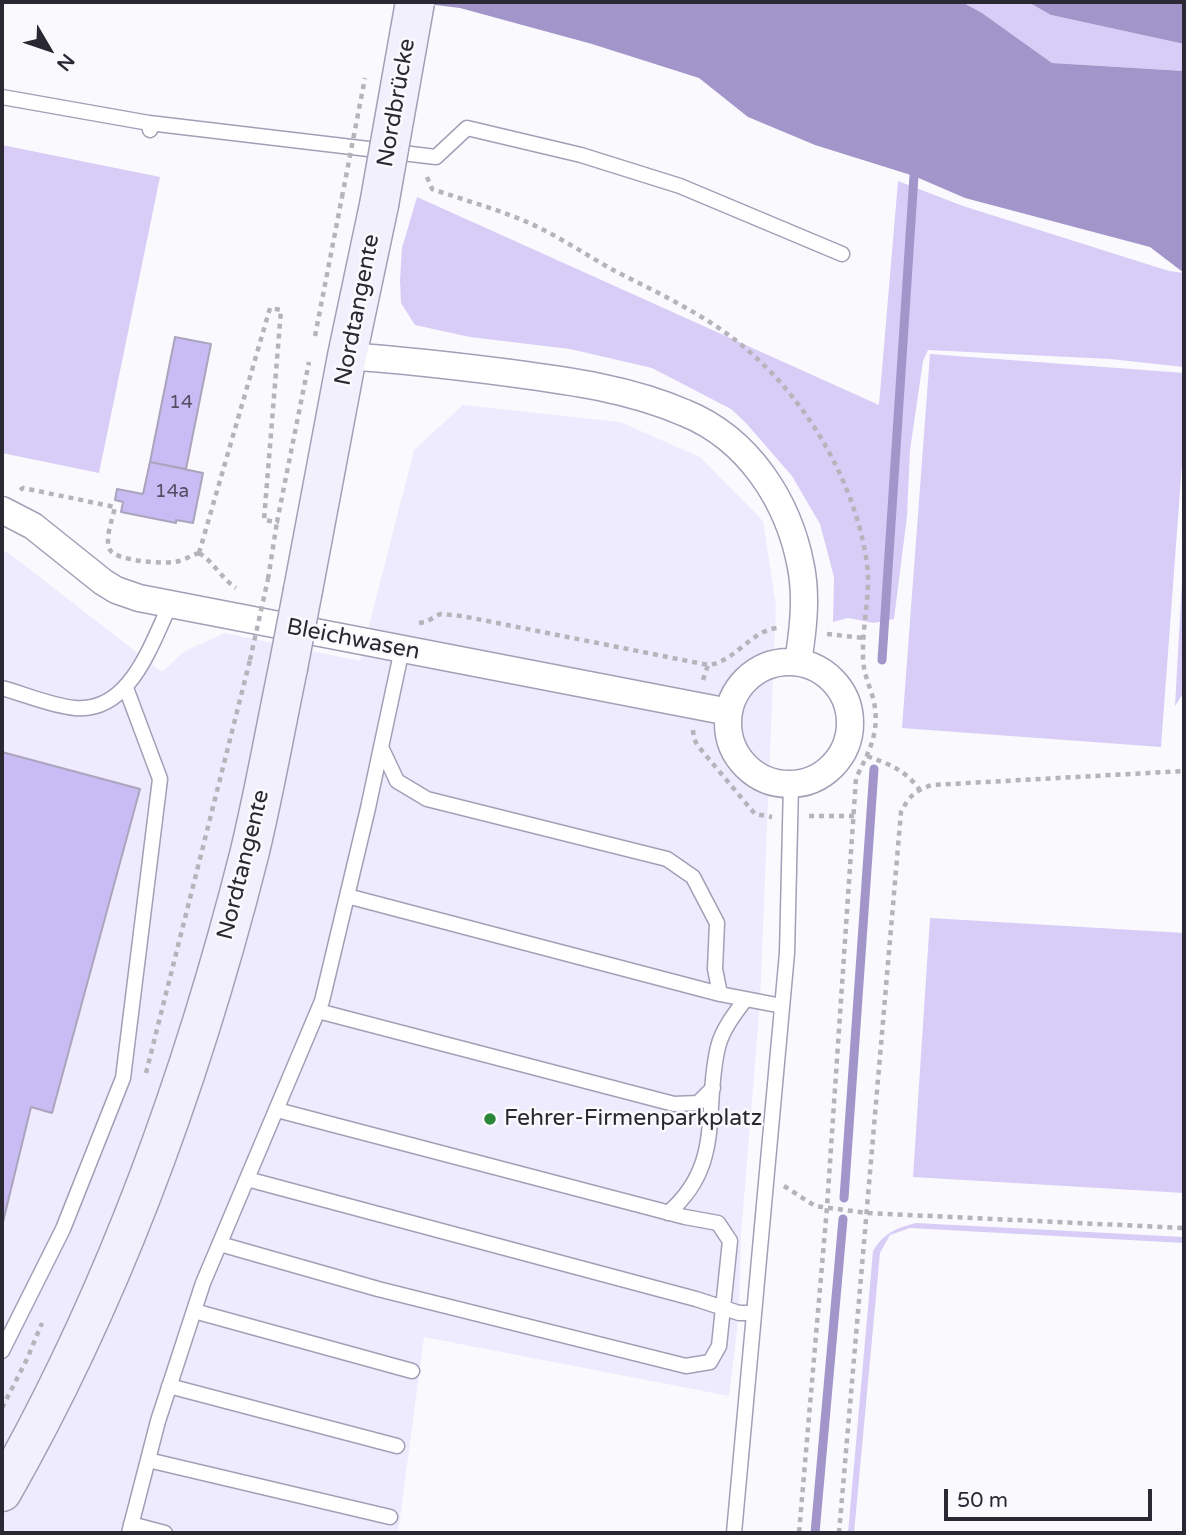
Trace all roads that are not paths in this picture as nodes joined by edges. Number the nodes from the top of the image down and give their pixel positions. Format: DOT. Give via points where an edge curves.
graph roads {
  1 [pos="415,2"];
  2 [pos="2,97"];
  3 [pos="360,201"];
  4 [pos="842,254"];
  5 [pos="330,351"];
  6 [pos="7,502"];
  7 [pos="170,604"];
  8 [pos="406,637"];
  9 [pos="798,662"];
  10 [pos="2,688"];
  11 [pos="126,688"];
  12 [pos="729,712"];
  13 [pos="381,747"];
  14 [pos="791,784"];
  15 [pos="347,896"];
  16 [pos="720,994"];
  17 [pos="745,1000"];
  18 [pos="782,1006"];
  19 [pos="318,1011"];
  20 [pos="713,1088"];
  21 [pos="277,1110"];
  22 [pos="247,1179"];
  23 [pos="668,1213"];
  24 [pos="220,1244"];
  25 [pos="722,1306"];
  26 [pos="194,1311"];
  27 [pos="754,1313"];
  28 [pos="2,1350"];
  29 [pos="412,1371"];
  30 [pos="169,1386"];
  31 [pos="397,1446"];
  32 [pos="148,1460"];
  33 [pos="2,1492"];
  34 [pos="390,1517"];
  35 [pos="130,1529"];
  36 [pos="165,1533"];
  37 [pos="734,1533"];
  1 -- 3 [label="main road, Nordbrücke, bridge"];
  2 -- 4 [label="lane" via="149,128 436,157 467,128 581,155 680,186"];
  3 -- 5 [label="main road, Nordtangente"];
  5 -- 9 [label="street" via="580,383 648,399 688,413 715,429 737,446 770,485 790,526 802,568 804,601"];
  5 -- 33 [label="main road, Nordtangente, bridge" via="290,595 288,668 249,853 218,968 140,1200 91,1317"];
  6 -- 7 [label="street, Bleichwasen" via="116,590"];
  7 -- 8 [label="street, Bleichwasen"];
  7 -- 11 [label="lane"];
  8 -- 12 [label="street, Bleichwasen"];
  8 -- 13 [label="lane"];
  9 -- 12 [label="street" via="759,669 745,680"];
  9 -- 14 [label="street" via="835,682 845,697 850,726 843,752 832,767 812,780"];
  10 -- 11 [label="lane" via="75,708 103,705"];
  11 -- 28 [label="lane" via="160,779 123,1078 63,1229"];
  12 -- 14 [label="street" via="729,734 745,765 760,777"];
  13 -- 15 [label="lane"];
  13 -- 16 [label="lane" via="397,781 427,799 667,859 693,877 718,923 715,969"];
  14 -- 18 [label="lane"];
  15 -- 16 [label="lane"];
  15 -- 19 [label="lane"];
  16 -- 17 [label="lane"];
  17 -- 18 [label="lane"];
  17 -- 20 [label="lane" via="719,1045"];
  18 -- 27 [label="lane"];
  19 -- 20 [label="lane" via="674,1104 698,1103"];
  19 -- 21 [label="lane"];
  20 -- 23 [label="lane" via="708,1151 700,1174"];
  21 -- 22 [label="lane"];
  21 -- 23 [label="lane"];
  22 -- 24 [label="lane"];
  22 -- 25 [label="lane"];
  23 -- 25 [label="lane" via="718,1223 730,1241"];
  24 -- 25 [label="lane" via="378,1289 686,1366 710,1362 719,1346"];
  24 -- 26 [label="lane"];
  25 -- 27 [label="lane"];
  26 -- 29 [label="lane"];
  26 -- 30 [label="lane"];
  27 -- 37 [label="lane"];
  30 -- 31 [label="lane"];
  30 -- 32 [label="lane"];
  32 -- 34 [label="lane"];
  32 -- 35 [label="lane"];
  35 -- 36 [label="lane"];
}
